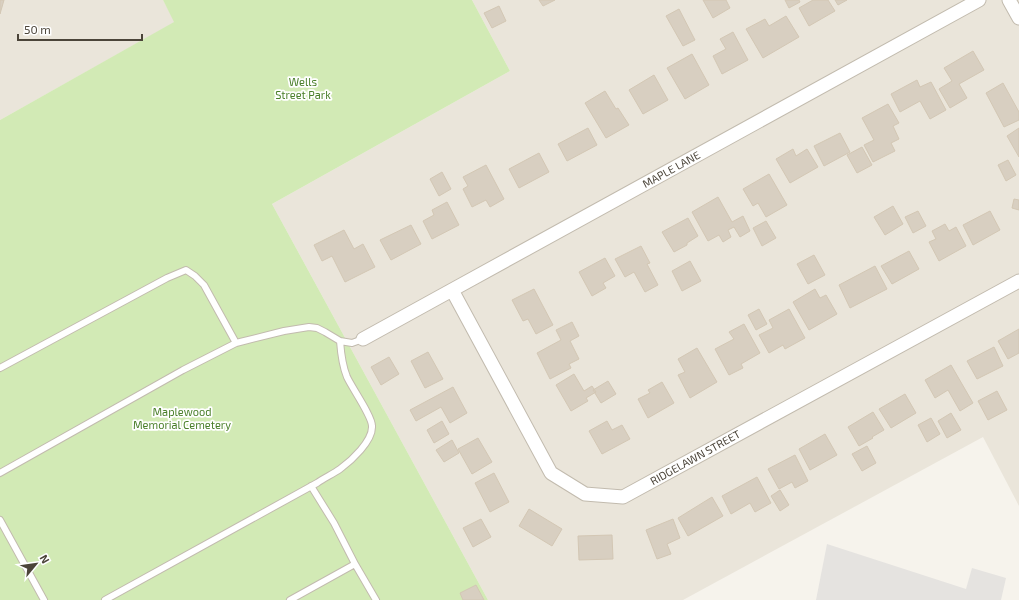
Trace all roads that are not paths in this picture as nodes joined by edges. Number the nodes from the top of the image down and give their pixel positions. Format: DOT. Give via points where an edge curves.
graph roads {
  1 [pos="979,0"];
  2 [pos="1009,0"];
  3 [pos="1019,18"];
  4 [pos="1019,281"];
  5 [pos="452,290"];
  6 [pos="363,339"];
  7 [pos="340,341"];
  8 [pos="236,343"];
  9 [pos="0,368"];
  10 [pos="0,473"];
  11 [pos="311,486"];
  12 [pos="0,520"];
  13 [pos="355,564"];
  14 [pos="44,600"];
  15 [pos="105,600"];
  16 [pos="290,600"];
  17 [pos="376,600"];
  1 -- 5 [label="street, MAPLE LANE"];
  2 -- 3 [label="street"];
  4 -- 5 [label="street, RIDGELAWN STREET" via="623,497 585,494 551,473"];
  5 -- 6 [label="street, MAPLE LANE"];
  6 -- 7 [label="lane" via="352,343"];
  7 -- 8 [label="lane" via="317,328 309,327"];
  7 -- 11 [label="lane" via="343,365 369,416 371,433 360,451 340,469"];
  8 -- 9 [label="lane" via="204,285 186,270"];
  8 -- 10 [label="lane"];
  11 -- 13 [label="lane"];
  11 -- 15 [label="lane"];
  12 -- 14 [label="lane"];
  13 -- 16 [label="lane"];
  13 -- 17 [label="lane"];
}
